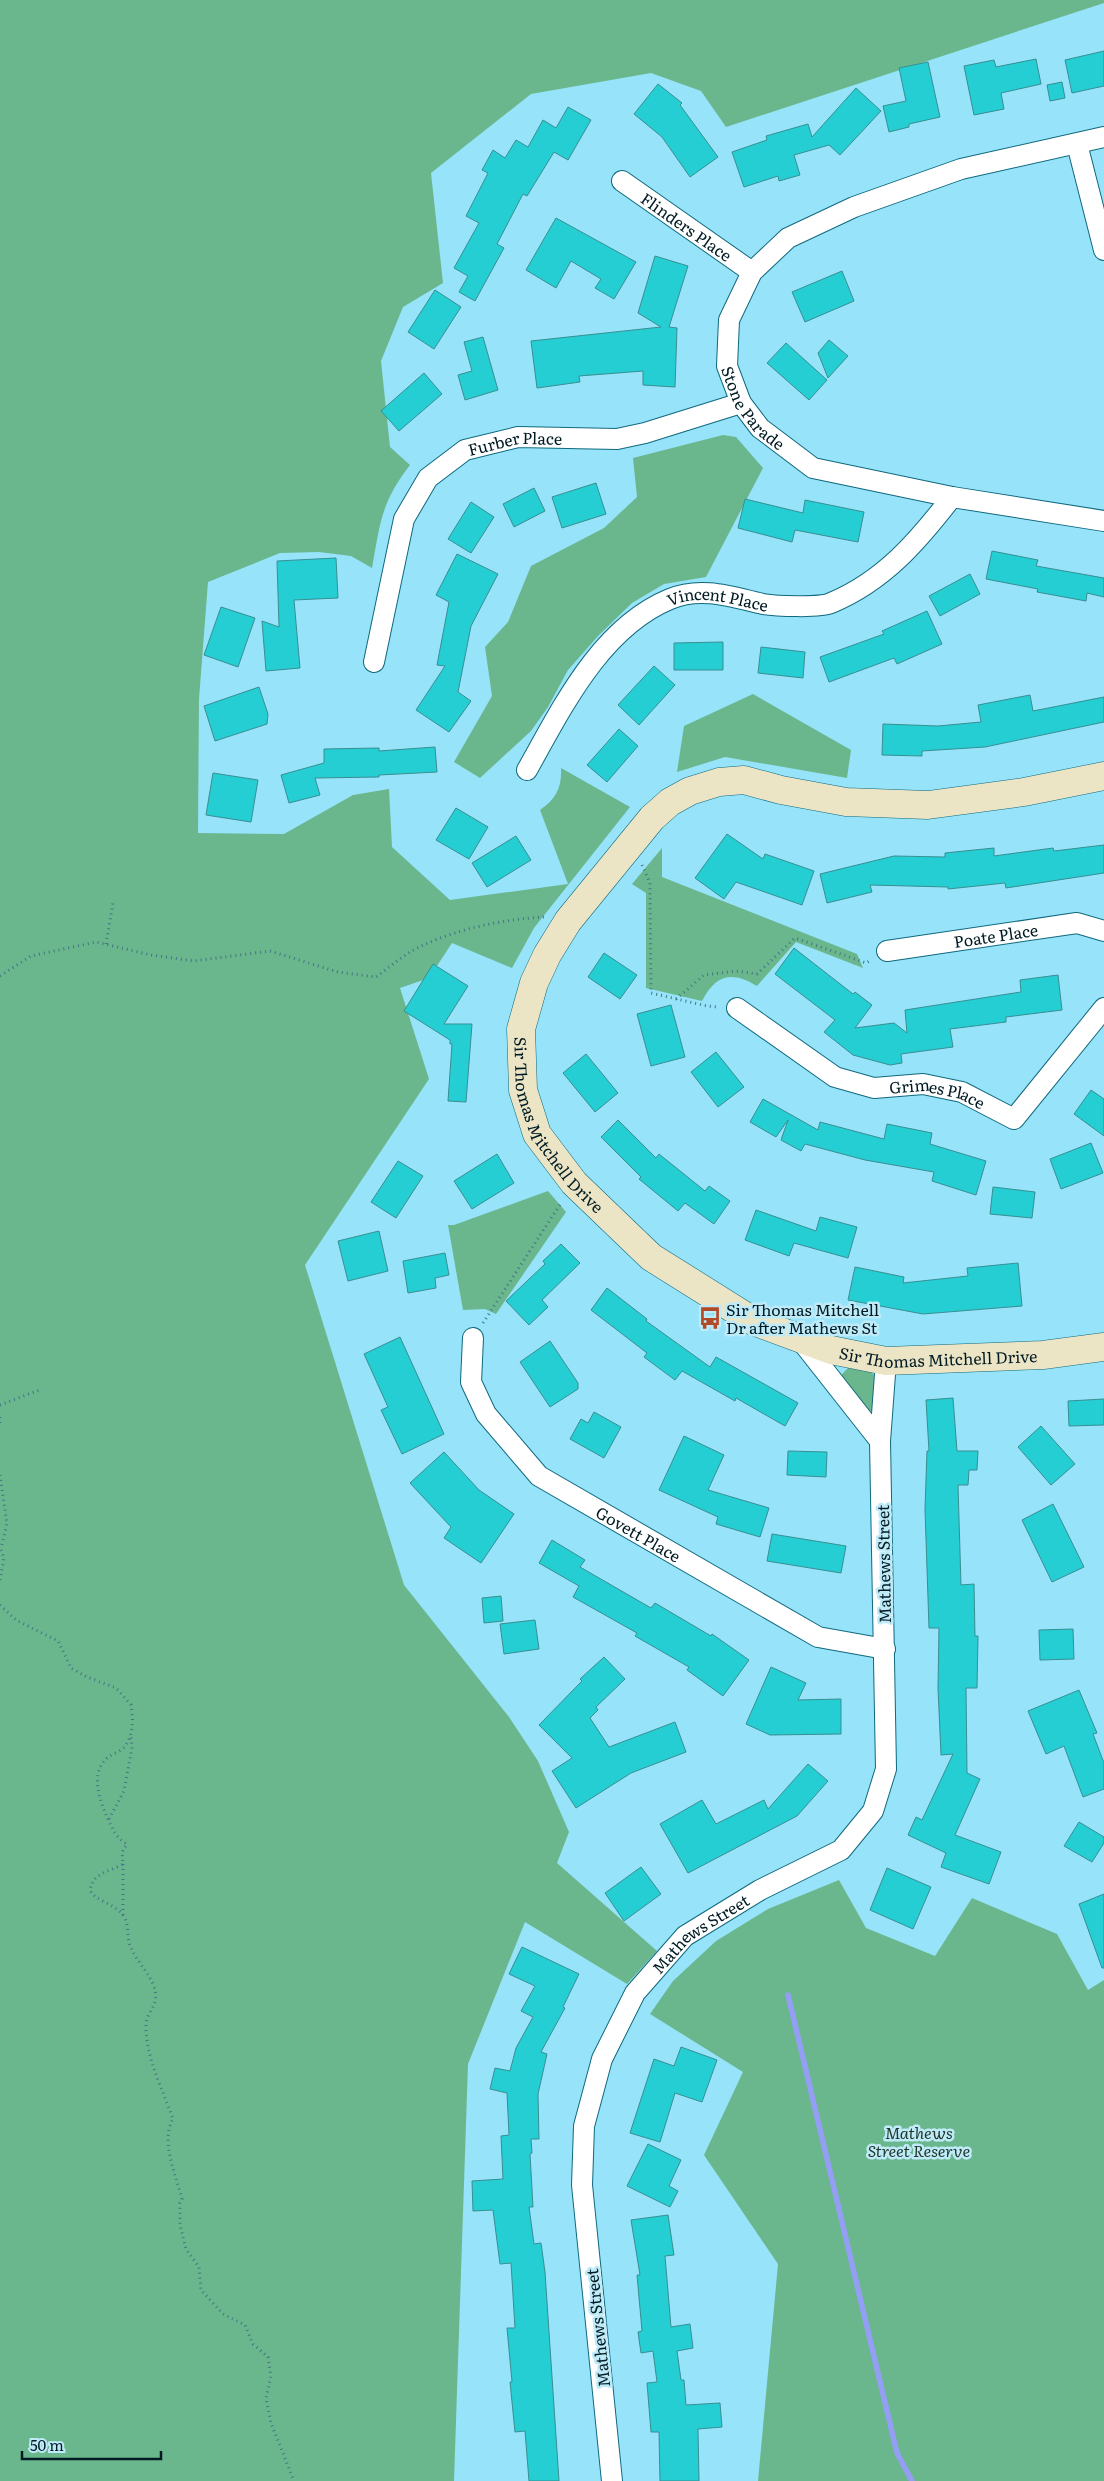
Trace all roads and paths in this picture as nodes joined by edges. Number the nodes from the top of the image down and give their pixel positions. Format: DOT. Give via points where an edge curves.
graph roads {
  1 [pos="1104,138"];
  2 [pos="1077,144"];
  3 [pos="622,181"];
  4 [pos="1104,250"];
  5 [pos="752,272"];
  6 [pos="741,403"];
  7 [pos="952,496"];
  8 [pos="1104,521"];
  9 [pos="374,662"];
  10 [pos="526,770"];
  11 [pos="1104,776"];
  12 [pos="642,866"];
  13 [pos="113,903"];
  14 [pos="568,921"];
  15 [pos="1104,932"];
  16 [pos="106,944"];
  17 [pos="887,951"];
  18 [pos="0,976"];
  19 [pos="676,999"];
  20 [pos="737,1008"];
  21 [pos="1104,1008"];
  22 [pos="574,1183"];
  23 [pos="798,1337"];
  24 [pos="473,1338"];
  25 [pos="1104,1347"];
  26 [pos="886,1361"];
  27 [pos="42,1389"];
  28 [pos="0,1405"];
  29 [pos="0,1417"];
  30 [pos="0,1425"];
  31 [pos="880,1441"];
  32 [pos="0,1475"];
  33 [pos="1,1547"];
  34 [pos="0,1580"];
  35 [pos="0,1606"];
  36 [pos="885,1649"];
  37 [pos="131,1733"];
  38 [pos="108,1819"];
  39 [pos="123,1864"];
  40 [pos="123,1914"];
  41 [pos="294,2481"];
  42 [pos="612,2481"];
  1 -- 2 [label="street, Stone Parade"];
  2 -- 4 [label="street"];
  2 -- 5 [label="street, Stone Parade" via="962,169 854,207 788,238"];
  3 -- 5 [label="street, Flinders Place"];
  5 -- 6 [label="street, Stone Parade" via="729,320 727,366"];
  6 -- 7 [label="street, Stone Parade" via="760,428 813,468"];
  6 -- 9 [label="street, Furber Place" via="616,439 518,437 465,450 428,478 404,519"];
  7 -- 8 [label="street, Stone Parade"];
  7 -- 10 [label="street, Vincent Place" via="926,530 884,573 829,604 774,606 701,591 671,598 643,614 612,640 587,669 570,692"];
  11 -- 14 [label="street, Sir Thomas Mitchell Drive" via="1024,792 928,805 846,802 744,780 720,782 690,791 670,802 652,818"];
  12 -- 19 [label="path" via="650,883 651,993"];
  13 -- 16 [label="path"];
  14 -- 16 [label="path" via="550,916 472,928 408,954 376,977 338,972 270,951 194,961"];
  14 -- 22 [label="street, Sir Thomas Mitchell Drive" via="546,955 534,983 522,1029 522,1047 523,1090 537,1134"];
  15 -- 17 [label="street, Poate Place" via="1077,923"];
  16 -- 18 [label="path" via="96,942 31,956"];
  17 -- 19 [label="path" via="866,963 795,938 757,974 736,971 704,975"];
  19 -- 20 [label="path"];
  20 -- 21 [label="street, Grimes Place" via="835,1077 874,1088 923,1084 962,1092 1014,1119"];
  22 -- 23 [label="street, Sir Thomas Mitchell Drive" via="652,1257 753,1321"];
  22 -- 24 [label="path"];
  23 -- 26 [label="street, Sir Thomas Mitchell Drive" via="831,1350"];
  23 -- 31 [label="street"];
  24 -- 36 [label="street, Govett Place" via="471,1382 486,1414 539,1476 818,1637"];
  25 -- 26 [label="street, Sir Thomas Mitchell Drive" via="1044,1355"];
  26 -- 31 [label="street, Mathews Street"];
  27 -- 28 [label="path"];
  29 -- 30 [label="path"];
  31 -- 36 [label="street, Mathews Street"];
  32 -- 33 [label="path" via="7,1524"];
  33 -- 34 [label="path" via="4,1558"];
  35 -- 37 [label="path" via="16,1620 58,1642 71,1668 116,1688 131,1705"];
  36 -- 42 [label="street, Mathews Street" via="886,1770 873,1811 841,1850 760,1890 685,1936 634,1993 602,2059 584,2126 582,2185"];
  37 -- 38 [label="path" via="132,1748 124,1790"];
  37 -- 38 [label="path" via="124,1747 104,1760 98,1771 100,1801"];
  38 -- 39 [label="path" via="119,1840 127,1844 122,1852"];
  39 -- 40 [label="path"];
  39 -- 40 [label="path" via="104,1871 91,1884 90,1890"];
  40 -- 41 [label="path" via="130,1947 143,1965 157,1997 145,2025 148,2050 173,2119 168,2128 170,2155 182,2199 180,2225 186,2249 199,2267 200,2290 222,2314 245,2325 254,2344 268,2357 271,2376 266,2398 271,2423"];
}
